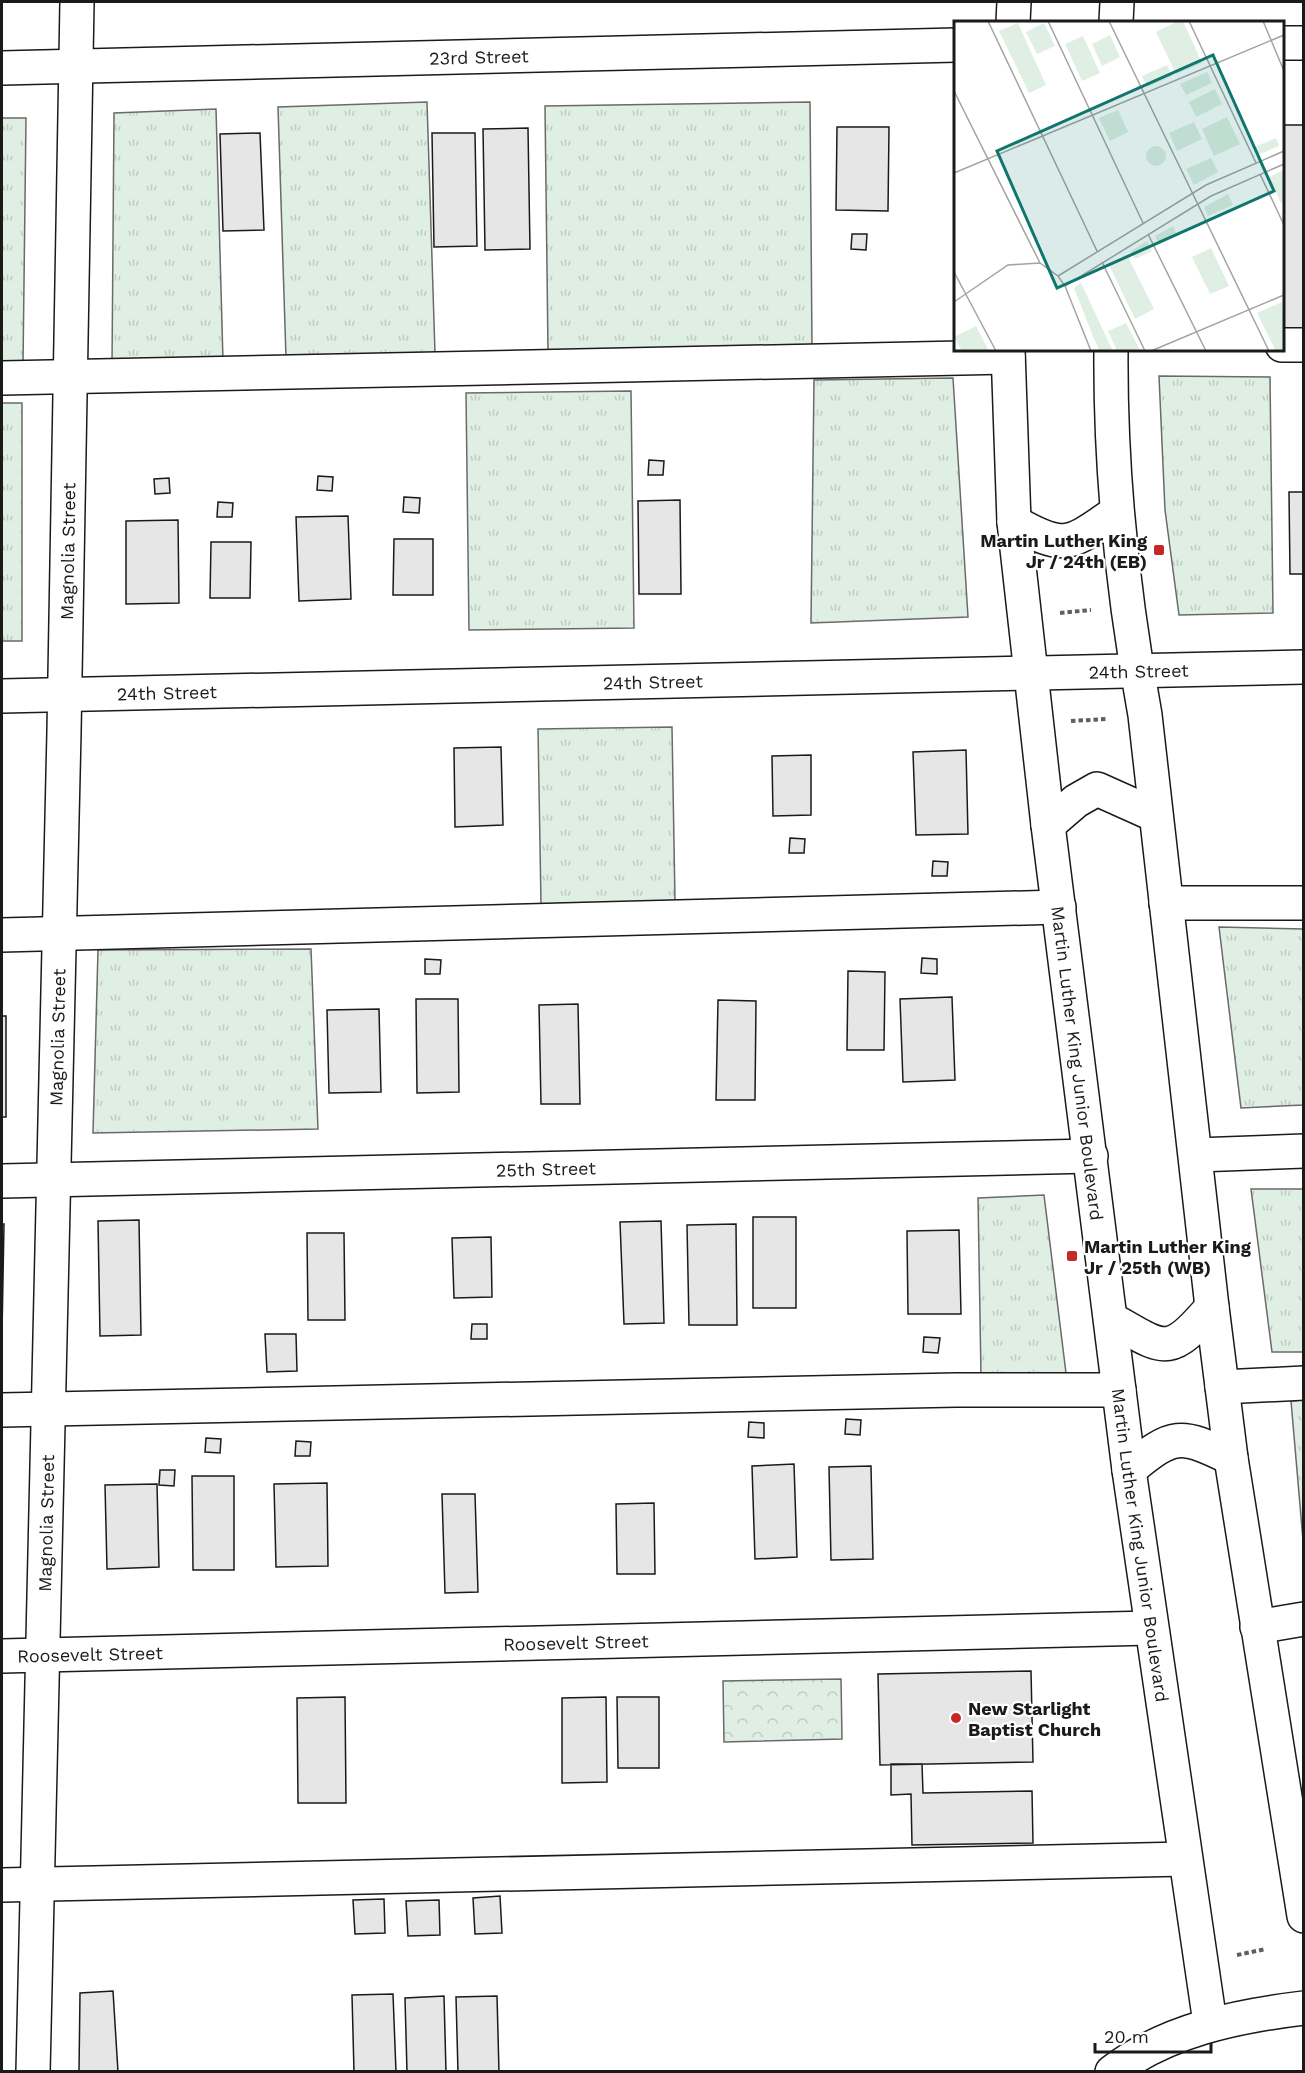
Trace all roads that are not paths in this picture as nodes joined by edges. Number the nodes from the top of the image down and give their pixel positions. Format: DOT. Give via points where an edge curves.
graph roads {
  1 [pos="77,2"];
  2 [pos="1014,2"];
  3 [pos="1117,2"];
  4 [pos="1013,21"];
  5 [pos="1116,21"];
  6 [pos="1284,43"];
  7 [pos="1304,43"];
  8 [pos="954,45"];
  9 [pos="76,67"];
  10 [pos="2,68"];
  11 [pos="1284,345"];
  12 [pos="1304,345"];
  13 [pos="1111,351"];
  14 [pos="1008,353"];
  15 [pos="71,376"];
  16 [pos="2,378"];
  17 [pos="1117,512"];
  18 [pos="1014,522"];
  19 [pos="1304,667"];
  20 [pos="1137,670"];
  21 [pos="1031,673"];
  22 [pos="65,695"];
  23 [pos="2,696"];
  24 [pos="1155,815"];
  25 [pos="1048,825"];
  26 [pos="1166,903"];
  27 [pos="1304,903"];
  28 [pos="1059,907"];
  29 [pos="60,934"];
  30 [pos="2,935"];
  31 [pos="1304,1151"];
  32 [pos="1196,1155"];
  33 [pos="1091,1156"];
  34 [pos="54,1180"];
  35 [pos="2,1181"];
  36 [pos="1212,1307"];
  37 [pos="1111,1319"];
  38 [pos="1304,1383"];
  39 [pos="1222,1387"];
  40 [pos="1119,1390"];
  41 [pos="48,1409"];
  42 [pos="2,1410"];
  43 [pos="1231,1458"];
  44 [pos="1129,1470"];
  45 [pos="1304,1619"];
  46 [pos="1257,1627"];
  47 [pos="1151,1628"];
  48 [pos="43,1655"];
  49 [pos="2,1656"];
  50 [pos="1185,1859"];
  51 [pos="2,1885"];
  52 [pos="37,1885"];
  53 [pos="1304,1916"];
  54 [pos="1304,2008"];
  55 [pos="1210,2023"];
  56 [pos="33,2072"];
  57 [pos="1112,2072"];
  1 -- 9 [label="street, Magnolia Street"];
  2 -- 4 [label="street"];
  3 -- 5 [label="street"];
  6 -- 7 [label="street"];
  8 -- 9 [label="street, 23rd Street"];
  9 -- 10 [label="street, 23rd Street"];
  9 -- 15 [label="street, Magnolia Street"];
  11 -- 12 [label="street"];
  13 -- 17 [label="street"];
  14 -- 15 [label="street"];
  14 -- 18 [label="street, Martin Luther King Junior Boulevard"];
  15 -- 16 [label="street"];
  15 -- 22 [label="street, Magnolia Street"];
  17 -- 18 [label="street" via="1065,543 1044,539"];
  17 -- 20 [label="street"];
  18 -- 21 [label="street, Martin Luther King Junior Boulevard"];
  19 -- 20 [label="street, 24th Street"];
  20 -- 21 [label="street, 24th Street"];
  20 -- 24 [label="street"];
  21 -- 22 [label="street, 24th Street"];
  21 -- 25 [label="street, Martin Luther King Junior Boulevard"];
  22 -- 23 [label="street, 24th Street"];
  22 -- 29 [label="street, Magnolia Street"];
  24 -- 25 [label="street" via="1097,789"];
  24 -- 26 [label="street"];
  25 -- 28 [label="street, Martin Luther King Junior Boulevard"];
  26 -- 27 [label="street"];
  26 -- 32 [label="street"];
  28 -- 29 [label="street"];
  28 -- 33 [label="street, Martin Luther King Junior Boulevard"];
  29 -- 30 [label="street"];
  29 -- 34 [label="street, Magnolia Street"];
  31 -- 32 [label="street"];
  32 -- 36 [label="street"];
  33 -- 34 [label="street, 25th Street"];
  33 -- 37 [label="street, Martin Luther King Junior Boulevard"];
  34 -- 35 [label="street, 25th Street"];
  34 -- 41 [label="street, Magnolia Street"];
  36 -- 37 [label="street" via="1188,1336 1170,1344 1151,1342"];
  36 -- 39 [label="street"];
  37 -- 40 [label="street, Martin Luther King Junior Boulevard"];
  38 -- 39 [label="street"];
  39 -- 43 [label="street"];
  40 -- 41 [label="street"];
  40 -- 44 [label="street, Martin Luther King Junior Boulevard"];
  41 -- 42 [label="street"];
  41 -- 48 [label="street, Magnolia Street"];
  43 -- 44 [label="street" via="1205,1445 1178,1439 1154,1450"];
  43 -- 46 [label="street"];
  44 -- 47 [label="street, Martin Luther King Junior Boulevard"];
  45 -- 46 [label="street"];
  46 -- 53 [label="street"];
  47 -- 48 [label="street, Roosevelt Street"];
  47 -- 50 [label="street, Martin Luther King Junior Boulevard"];
  48 -- 49 [label="street, Roosevelt Street"];
  48 -- 52 [label="street, Magnolia Street"];
  50 -- 52 [label="street"];
  50 -- 55 [label="street, Martin Luther King Junior Boulevard"];
  51 -- 52 [label="street"];
  52 -- 56 [label="street, Magnolia Street"];
  54 -- 55 [label="street"];
  55 -- 57 [label="street" via="1127,2061"];
}
